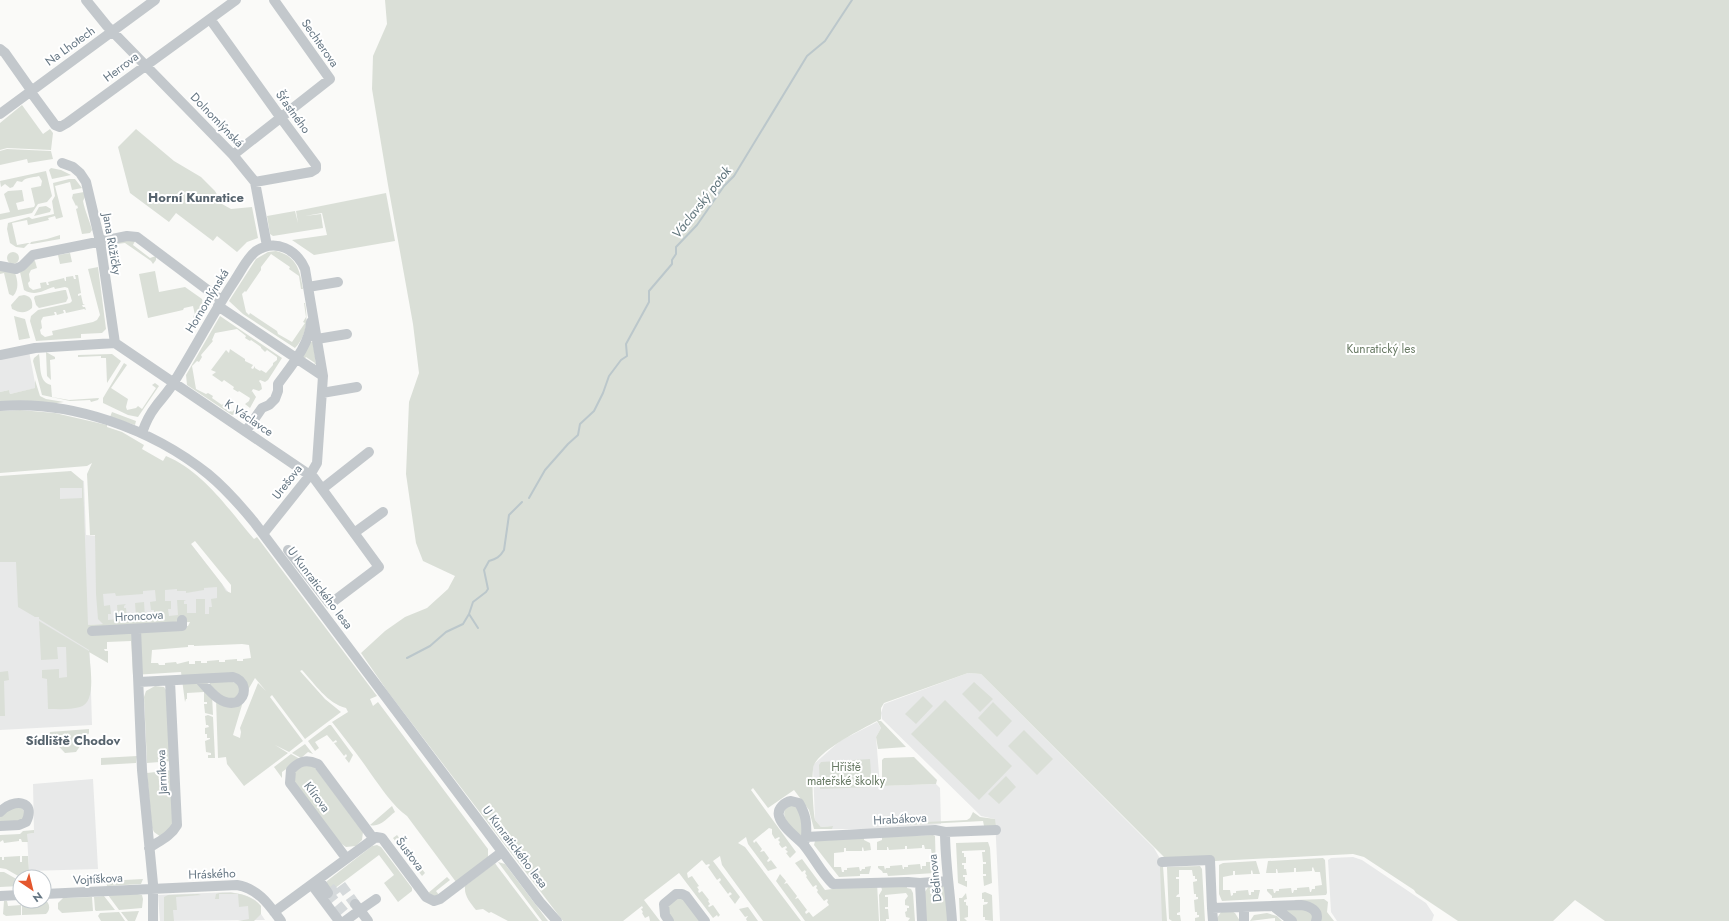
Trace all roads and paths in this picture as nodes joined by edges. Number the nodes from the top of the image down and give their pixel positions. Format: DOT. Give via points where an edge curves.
graph roads {
  1 [pos="86,0"];
  2 [pos="156,0"];
  3 [pos="236,0"];
  4 [pos="274,0"];
  5 [pos="210,19"];
  6 [pos="113,31"];
  7 [pos="0,49"];
  8 [pos="145,65"];
  9 [pos="30,91"];
  10 [pos="0,114"];
  11 [pos="281,118"];
  12 [pos="234,155"];
  13 [pos="62,163"];
  14 [pos="255,182"];
  15 [pos="100,241"];
  16 [pos="267,246"];
  17 [pos="0,266"];
  18 [pos="338,282"];
  19 [pos="308,287"];
  20 [pos="220,303"];
  21 [pos="312,311"];
  22 [pos="348,334"];
  23 [pos="317,339"];
  24 [pos="115,343"];
  25 [pos="0,355"];
  26 [pos="295,359"];
  27 [pos="323,376"];
  28 [pos="174,383"];
  29 [pos="357,387"];
  30 [pos="322,393"];
  31 [pos="0,406"];
  32 [pos="246,432"];
  33 [pos="142,433"];
  34 [pos="370,452"];
  35 [pos="310,475"];
  36 [pos="322,488"];
  37 [pos="383,512"];
  38 [pos="354,533"];
  39 [pos="263,534"];
  40 [pos="288,550"];
  41 [pos="182,620"];
  42 [pos="136,629"];
  43 [pos="92,631"];
  44 [pos="199,679"];
  45 [pos="170,681"];
  46 [pos="139,682"];
  47 [pos="0,812"];
  48 [pos="0,826"];
  49 [pos="996,830"];
  50 [pos="944,832"];
  51 [pos="373,838"];
  52 [pos="148,848"];
  53 [pos="502,852"];
  54 [pos="346,858"];
  55 [pos="1162,862"];
  56 [pos="947,881"];
  57 [pos="920,883"];
  58 [pos="153,889"];
  59 [pos="328,893"];
  60 [pos="52,894"];
  61 [pos="12,895"];
  62 [pos="0,896"];
  63 [pos="376,899"];
  64 [pos="540,902"];
  65 [pos="1274,906"];
  66 [pos="358,907"];
  67 [pos="1244,907"];
  68 [pos="1212,908"];
  69 [pos="274,912"];
  70 [pos="345,919"];
  71 [pos="153,921"];
  72 [pos="281,921"];
  73 [pos="368,921"];
  74 [pos="551,921"];
  75 [pos="557,921"];
  76 [pos="669,921"];
  77 [pos="705,921"];
  78 [pos="922,921"];
  79 [pos="952,921"];
  80 [pos="1213,921"];
  81 [pos="1244,921"];
  82 [pos="1292,921"];
  83 [pos="1316,921"];
  1 -- 6 [label="street, Dolnomlýnská"];
  2 -- 6 [label="street, Na Lhotech"];
  3 -- 5 [label="street, Herrova"];
  4 -- 11 [label="street, Sechterova" via="330,79"];
  5 -- 8 [label="street, Herrova"];
  5 -- 11 [label="street, Šťastného"];
  6 -- 8 [label="street, Dolnomlýnská"];
  6 -- 9 [label="street, Na Lhotech"];
  7 -- 9 [label="street" via="24,78"];
  8 -- 9 [label="street, Herrova" via="60,127 55,125"];
  8 -- 12 [label="street, Dolnomlýnská"];
  9 -- 10 [label="street, Na Lhotech"];
  11 -- 12 [label="street, Sechterova"];
  11 -- 14 [label="street, Šťastného" via="316,165 316,169"];
  12 -- 14 [label="street, Dolnomlýnská"];
  13 -- 15 [label="street, Jana Růžičky" via="73,166 86,182"];
  14 -- 16 [label="street, Dolnomlýnská"];
  15 -- 17 [label="street" via="33,255 22,266 16,268"];
  15 -- 20 [label="street" via="136,237"];
  15 -- 24 [label="street, Jana Růžičky"];
  16 -- 19 [label="street" via="282,247 295,253 305,269"];
  16 -- 20 [label="street, Hornomlýnská" via="254,252"];
  18 -- 19 [label="street"];
  19 -- 21 [label="street"];
  20 -- 26 [label="street"];
  20 -- 28 [label="street, Hornomlýnská"];
  21 -- 23 [label="street"];
  21 -- 26 [label="street" via="311,328"];
  22 -- 23 [label="street"];
  23 -- 27 [label="street"];
  24 -- 25 [label="street" via="35,348"];
  24 -- 28 [label="street"];
  26 -- 27 [label="street"];
  26 -- 32 [label="street" via="278,384 275,399 262,408"];
  27 -- 30 [label="street, Urešova"];
  28 -- 32 [label="street, K Václavce"];
  28 -- 33 [label="street, Hornomlýnská" via="155,407"];
  29 -- 30 [label="street"];
  30 -- 35 [label="street, Urešova" via="317,462"];
  31 -- 33 [label="street, U Kunratického lesa" via="36,406 68,410"];
  32 -- 35 [label="street, K Václavce"];
  33 -- 39 [label="street, U Kunratického lesa" via="208,474 228,492"];
  34 -- 36 [label="street"];
  35 -- 36 [label="street, K Václavce"];
  35 -- 39 [label="street, Urešova"];
  36 -- 38 [label="street, K Václavce"];
  37 -- 38 [label="street"];
  38 -- 40 [label="street, K Václavce" via="380,567 330,604"];
  39 -- 53 [label="street, U Kunratického lesa"];
  41 -- 42 [label="street, Hroncova" via="182,626"];
  42 -- 43 [label="street, Hroncova"];
  42 -- 46 [label="street, Jarníkova"];
  44 -- 45 [label="street"];
  45 -- 46 [label="street"];
  45 -- 52 [label="street, Jarníkova" via="177,825 169,836"];
  46 -- 52 [label="street, Jarníkova"];
  47 -- 48 [label="street" via="18,802 28,809 29,816 26,822 19,825"];
  49 -- 50 [label="street, Hrabákova"];
  50 -- 56 [label="street, Dědinova"];
  50 -- 57 [label="street, Hrabákova" via="935,830 804,841 833,884"];
  51 -- 53 [label="street, Šustova" via="382,838 426,897 434,901"];
  51 -- 54 [label="street"];
  51 -- 54 [label="street, Klírova" via="318,764 311,761 300,762 290,770 290,783"];
  52 -- 58 [label="street, Jarníkova"];
  53 -- 64 [label="street, U Kunratického lesa"];
  54 -- 69 [label="street"];
  55 -- 68 [label="street" via="1210,860"];
  56 -- 57 [label="street, Hrabákova"];
  56 -- 79 [label="street, Dědinova"];
  57 -- 78 [label="street, Dědinova"];
  58 -- 60 [label="street, Vojtíškova"];
  58 -- 69 [label="street, Hráského" via="232,885 246,887 261,896"];
  58 -- 71 [label="street, Jarníkova"];
  59 -- 70 [label="street" via="318,887"];
  61 -- 62 [label="street"];
  63 -- 66 [label="street"];
  64 -- 74 [label="street, U Kunratického lesa"];
  64 -- 75 [label="street, U Kunratického lesa"];
  65 -- 67 [label="street"];
  65 -- 82 [label="street"];
  65 -- 83 [label="street" via="1307,906 1316,912"];
  66 -- 70 [label="street"];
  66 -- 73 [label="street"];
  67 -- 68 [label="street"];
  67 -- 81 [label="street"];
  68 -- 80 [label="street"];
  69 -- 72 [label="street, Hráského"];
  76 -- 77 [label="street" via="665,915 664,904 676,894 682,894"];
}
